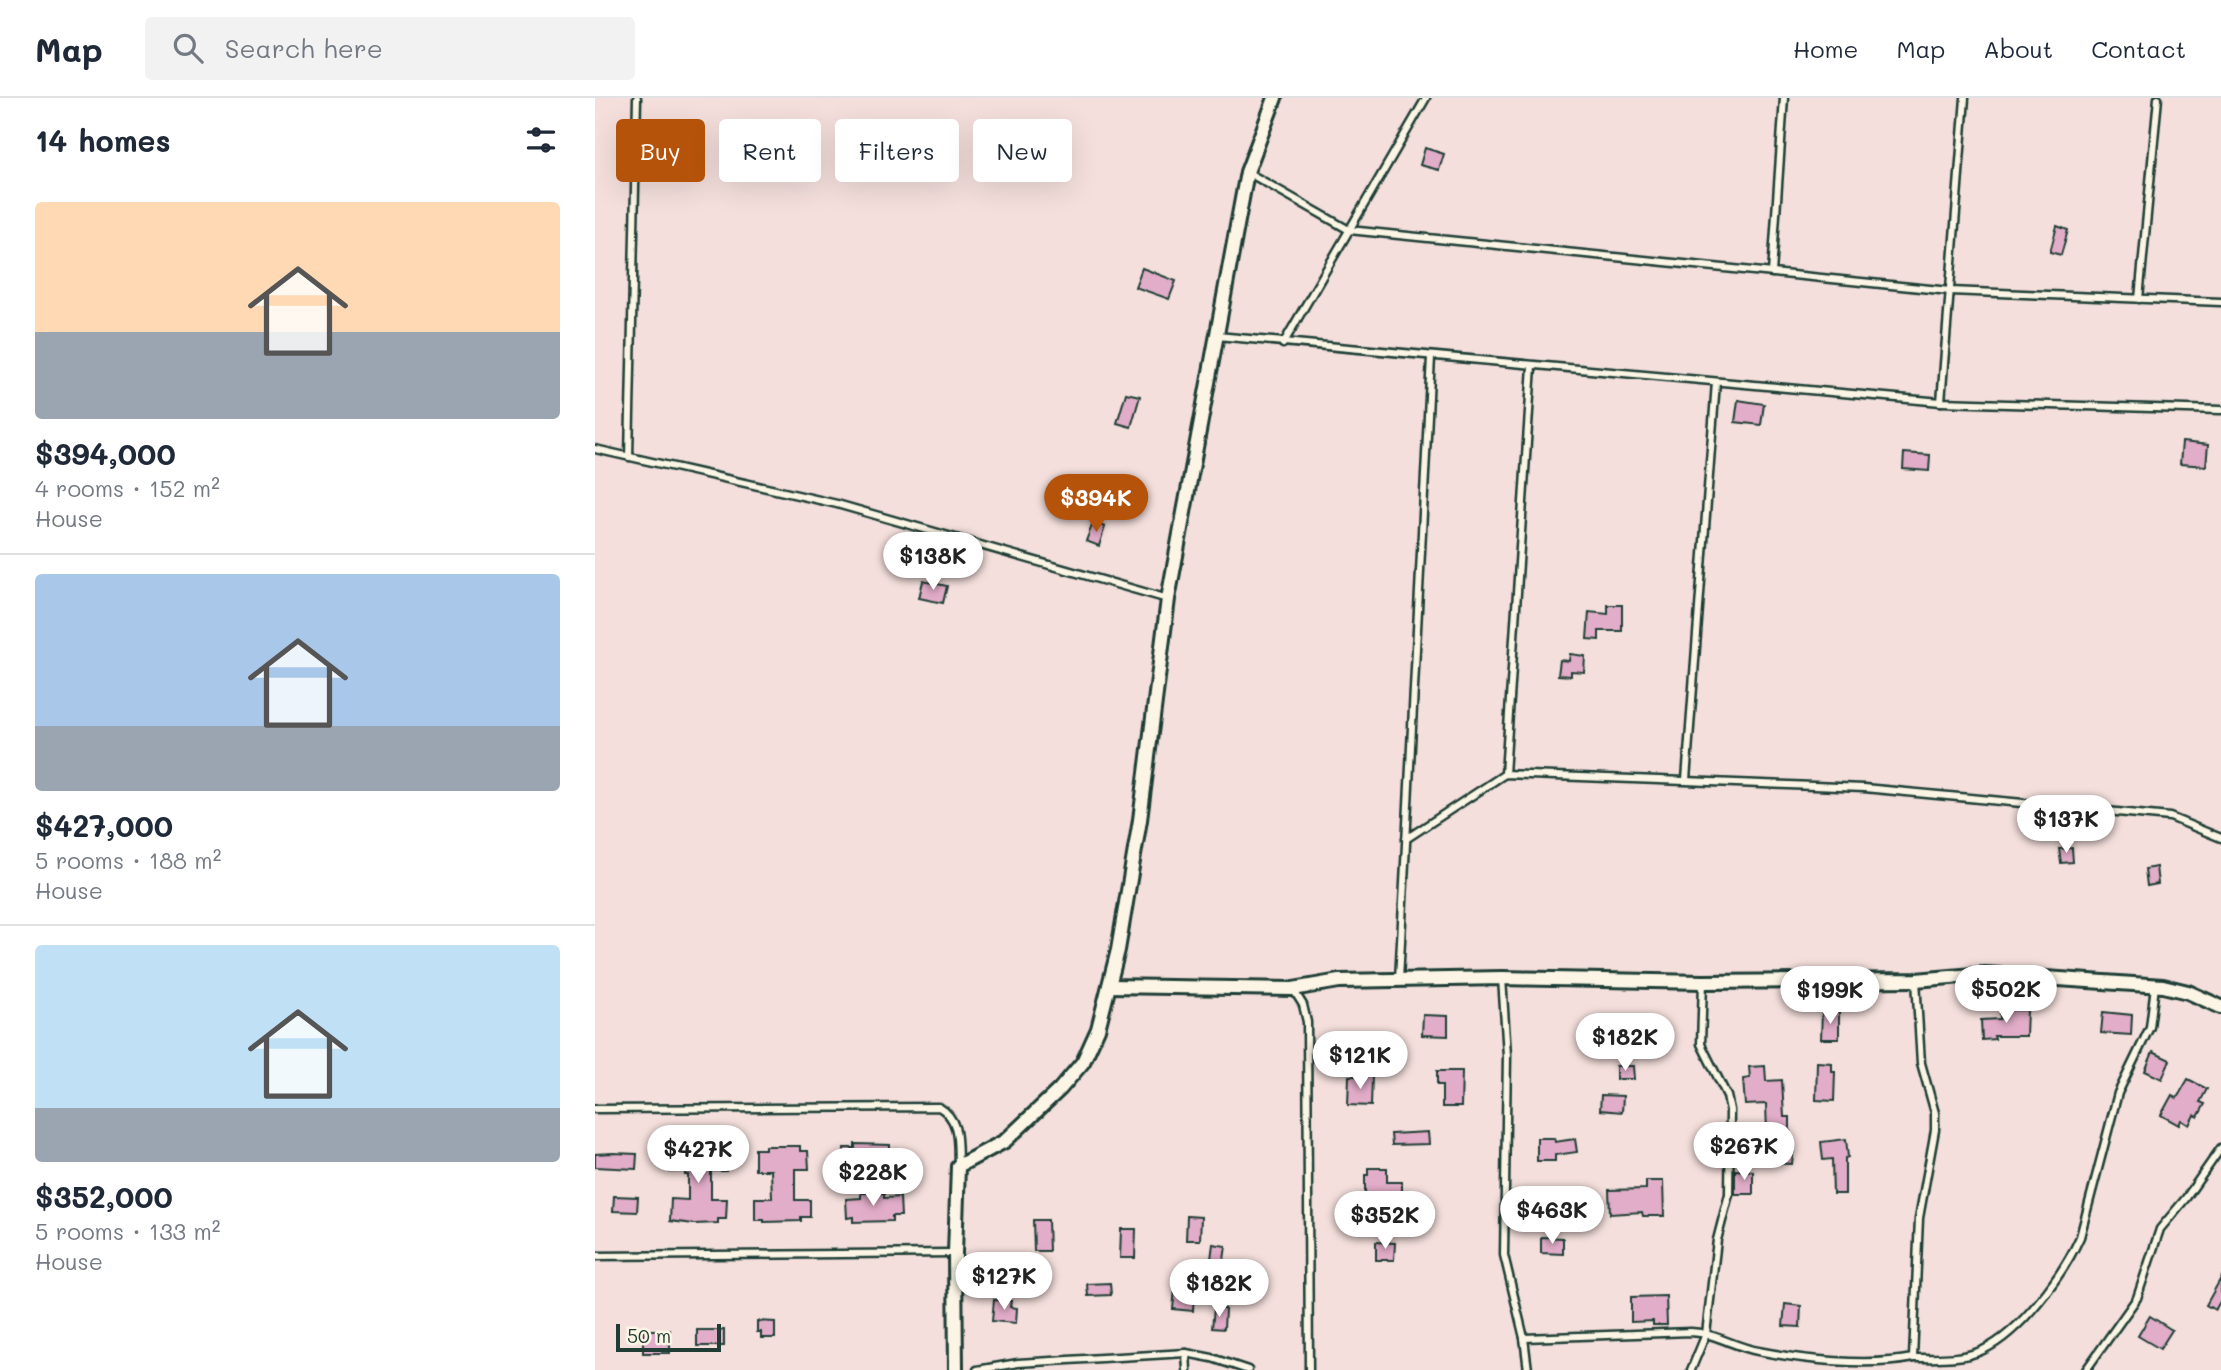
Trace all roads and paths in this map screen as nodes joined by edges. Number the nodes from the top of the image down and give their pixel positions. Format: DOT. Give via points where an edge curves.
graph roads {
  1 [pos="637,98"];
  2 [pos="1275,98"];
  3 [pos="1426,98"];
  4 [pos="1784,98"];
  5 [pos="1965,98"];
  6 [pos="2158,98"];
  7 [pos="1247,172"];
  8 [pos="1349,230"];
  9 [pos="1772,273"];
  10 [pos="1950,291"];
  11 [pos="2139,299"];
  12 [pos="2221,302"];
  13 [pos="1217,336"];
  14 [pos="1283,344"];
  15 [pos="1431,357"];
  16 [pos="1532,366"];
  17 [pos="1716,382"];
  18 [pos="1941,402"];
  19 [pos="2221,411"];
  20 [pos="595,449"];
  21 [pos="629,457"];
  22 [pos="1168,599"];
  23 [pos="1505,774"];
  24 [pos="1685,780"];
  25 [pos="2221,838"];
  26 [pos="1406,839"];
  27 [pos="1502,978"];
  28 [pos="1916,979"];
  29 [pos="1399,980"];
  30 [pos="1703,982"];
  31 [pos="1109,986"];
  32 [pos="2155,986"];
  33 [pos="1293,989"];
  34 [pos="2221,1007"];
  35 [pos="595,1109"];
  36 [pos="2221,1148"];
  37 [pos="958,1166"];
  38 [pos="954,1253"];
  39 [pos="595,1256"];
  40 [pos="1706,1334"];
  41 [pos="1524,1338"];
  42 [pos="1186,1353"];
  43 [pos="1913,1358"];
  44 [pos="956,1370"];
  45 [pos="977,1370"];
  46 [pos="1187,1370"];
  47 [pos="1248,1370"];
  48 [pos="1309,1370"];
  49 [pos="1528,1370"];
  50 [pos="1691,1370"];
  51 [pos="2086,1370"];
  1 -- 21 [label="lane"];
  2 -- 7 [label="street"];
  3 -- 8 [label="lane"];
  4 -- 9 [label="lane"];
  5 -- 10 [label="lane"];
  6 -- 11 [label="lane"];
  7 -- 8 [label="lane"];
  7 -- 13 [label="street"];
  8 -- 9 [label="lane"];
  8 -- 14 [label="lane"];
  9 -- 10 [label="lane"];
  10 -- 11 [label="lane"];
  10 -- 18 [label="lane"];
  11 -- 12 [label="lane"];
  13 -- 14 [label="lane"];
  13 -- 22 [label="street"];
  14 -- 15 [label="lane"];
  15 -- 16 [label="lane"];
  15 -- 26 [label="lane"];
  16 -- 17 [label="lane"];
  16 -- 23 [label="lane"];
  17 -- 18 [label="lane"];
  17 -- 24 [label="lane"];
  18 -- 19 [label="lane"];
  20 -- 21 [label="lane"];
  21 -- 22 [label="lane" via="837,504"];
  22 -- 31 [label="street" via="1140,820"];
  23 -- 24 [label="lane"];
  23 -- 26 [label="lane"];
  24 -- 25 [label="lane" via="1864,788 2170,817"];
  26 -- 29 [label="lane"];
  27 -- 29 [label="street"];
  27 -- 30 [label="street"];
  27 -- 41 [label="lane" via="1507,1055 1504,1255"];
  28 -- 30 [label="street"];
  28 -- 32 [label="street" via="1985,974"];
  28 -- 43 [label="lane" via="1921,1063 1935,1130 1919,1218"];
  29 -- 33 [label="street" via="1339,981"];
  30 -- 40 [label="lane" via="1701,1044 1730,1110 1729,1194 1717,1240"];
  31 -- 33 [label="street"];
  31 -- 37 [label="street" via="1098,1029 1083,1062 1005,1141"];
  32 -- 34 [label="street" via="2188,992"];
  32 -- 43 [label="lane" via="2150,1027 2118,1093 2071,1256 2016,1326 1983,1350 1958,1357"];
  33 -- 48 [label="lane" via="1307,1022"];
  35 -- 37 [label="lane" via="939,1107 956,1126"];
  36 -- 51 [label="lane" via="2160,1229 2137,1298"];
  37 -- 38 [label="street"];
  38 -- 39 [label="lane"];
  38 -- 44 [label="street"];
  40 -- 41 [label="lane"];
  40 -- 43 [label="lane" via="1758,1351 1842,1361"];
  40 -- 50 [label="lane"];
  41 -- 49 [label="lane"];
  42 -- 45 [label="lane" via="1018,1363"];
  42 -- 46 [label="lane"];
  42 -- 47 [label="lane"];
}
